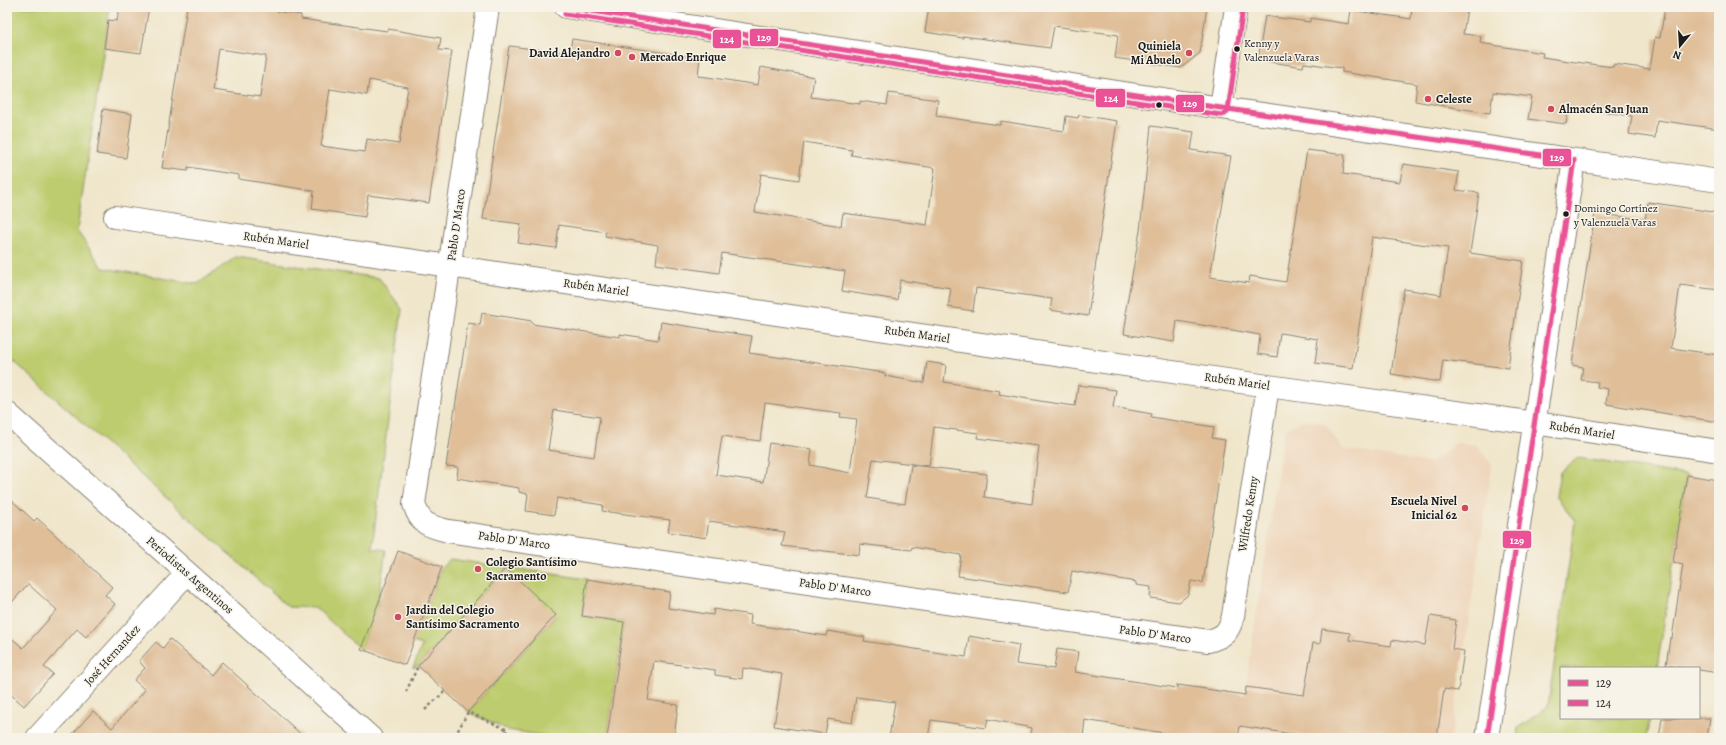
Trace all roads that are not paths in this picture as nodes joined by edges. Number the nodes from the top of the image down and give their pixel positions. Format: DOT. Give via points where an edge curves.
graph roads {
  1 [pos="488,7"];
  2 [pos="566,7"];
  3 [pos="1236,7"];
  4 [pos="1221,108"];
  5 [pos="1574,160"];
  6 [pos="1719,181"];
  7 [pos="115,217"];
  8 [pos="450,265"];
  9 [pos="1268,386"];
  10 [pos="7,413"];
  11 [pos="1534,422"];
  12 [pos="1719,451"];
  13 [pos="187,573"];
  14 [pos="1218,638"];
  15 [pos="36,738"];
  16 [pos="371,738"];
  17 [pos="1487,738"];
  1 -- 8 [label="street, Pablo D' Marco"];
  2 -- 4 [label="street"];
  3 -- 4 [label="street"];
  4 -- 5 [label="street"];
  5 -- 6 [label="street"];
  5 -- 11 [label="street"];
  7 -- 8 [label="street, Rubén Mariel"];
  8 -- 9 [label="street, Rubén Mariel"];
  8 -- 14 [label="street, Pablo D' Marco" via="414,504 418,516 424,523 448,531 1187,639 1208,641"];
  9 -- 11 [label="street, Rubén Mariel"];
  9 -- 14 [label="street, Wilfredo Kenny" via="1233,616 1230,626"];
  10 -- 13 [label="street, Periodistas Argentinos"];
  11 -- 12 [label="street, Rubén Mariel"];
  11 -- 17 [label="street"];
  13 -- 15 [label="street, José Hernandez"];
  13 -- 16 [label="street, Periodistas Argentinos"];
}
